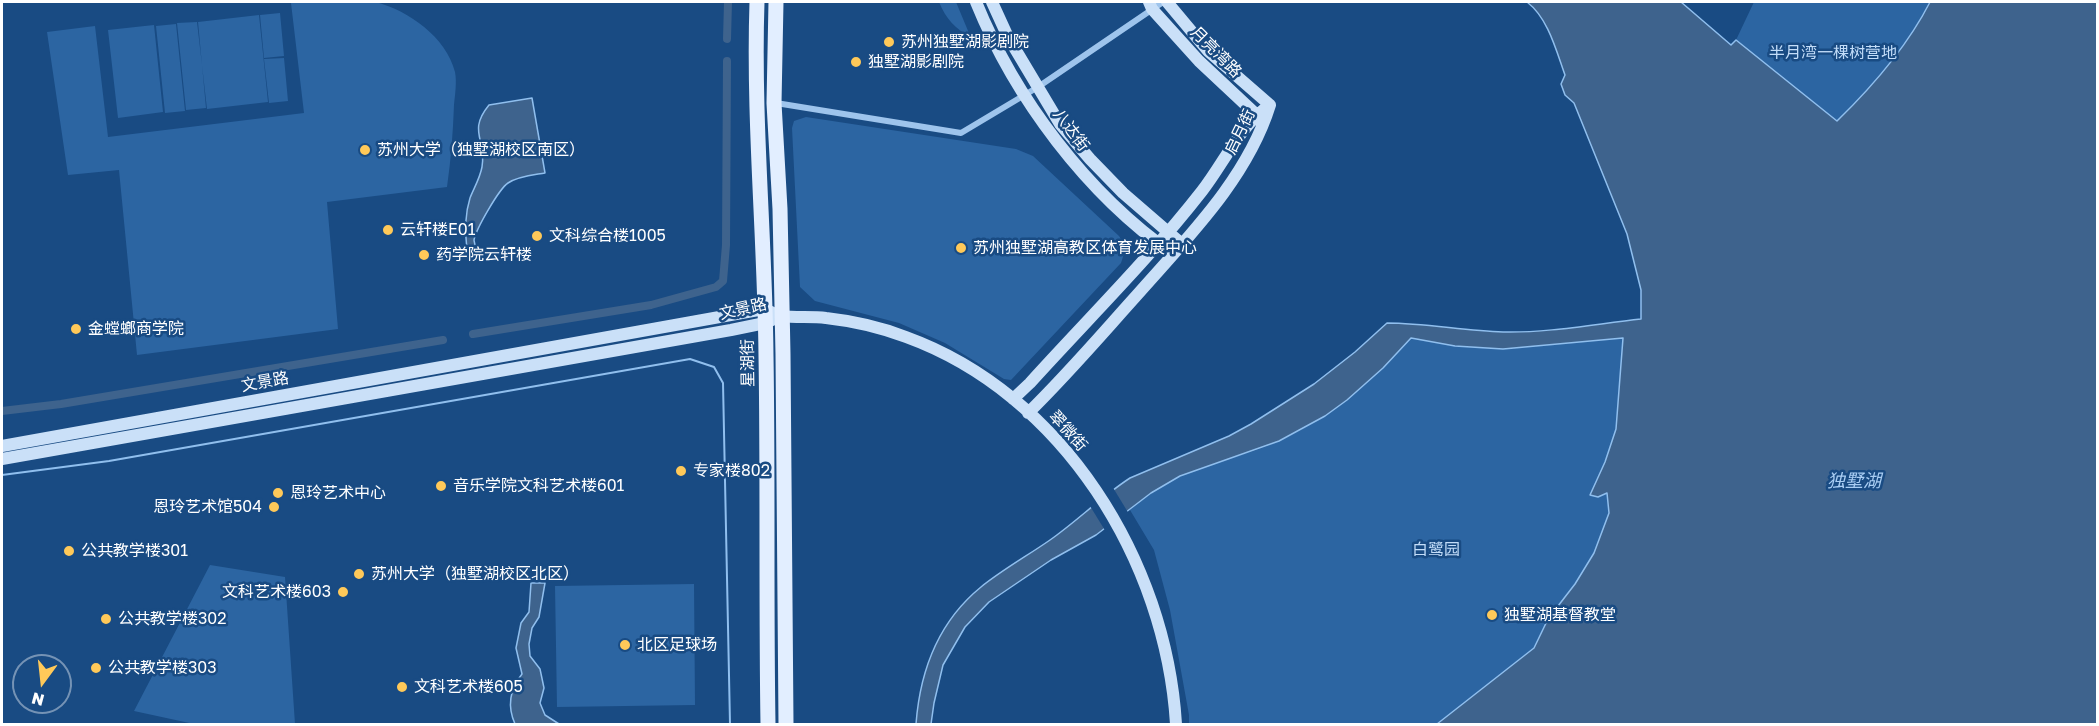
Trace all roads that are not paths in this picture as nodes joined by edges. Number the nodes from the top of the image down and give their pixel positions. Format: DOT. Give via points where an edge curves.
graph roads {
  1 [pos="757,2"];
  2 [pos="776,2"];
  3 [pos="976,2"];
  4 [pos="992,2"];
  5 [pos="1158,3"];
  6 [pos="1038,87"];
  7 [pos="1024,95"];
  8 [pos="774,103"];
  9 [pos="1270,105"];
  10 [pos="1261,119"];
  11 [pos="1168,232"];
  12 [pos="1158,243"];
  13 [pos="1182,244"];
  14 [pos="1173,254"];
  15 [pos="765,316"];
  16 [pos="781,316"];
  17 [pos="1013,399"];
  18 [pos="1028,413"];
  19 [pos="2,446"];
  20 [pos="2,459"];
  21 [pos="768,724"];
  22 [pos="786,724"];
  23 [pos="1176,724"];
  1 -- 15 [label="main road, 星湖街" via="757,139"];
  2 -- 8 [label="main road"];
  3 -- 7 [label="street, 八达街"];
  4 -- 6 [label="street, 八达街"];
  5 -- 6 [label="street"];
  5 -- 9 [label="street, 月亮湾路"];
  5 -- 10 [label="street, 月亮湾路" via="1199,61"];
  6 -- 7 [label="street"];
  6 -- 11 [label="street, 八达街" via="1060,124 1090,159"];
  7 -- 8 [label="street" via="961,133"];
  7 -- 12 [label="street, 八达街" via="1079,168"];
  8 -- 16 [label="main road"];
  9 -- 10 [label="street, 启月街"];
  10 -- 11 [label="street, 启月街"];
  10 -- 13 [label="street, 启月街" via="1242,165"];
  11 -- 12 [label="street, 启月街"];
  11 -- 13 [label="street, 八达街"];
  12 -- 14 [label="street, 八达街"];
  12 -- 17 [label="street, 启月街"];
  13 -- 14 [label="street, 启月街"];
  14 -- 18 [label="street, 启月街"];
  15 -- 16 [label="street, 文景路"];
  15 -- 19 [label="street, 文景路"];
  15 -- 20 [label="street, 文景路"];
  15 -- 21 [label="main road, 星湖街"];
  16 -- 17 [label="street, 翠微街" via="844,321 904,336 961,363"];
  16 -- 22 [label="main road"];
  17 -- 18 [label="street, 翠微街"];
  18 -- 23 [label="street, 翠微街" via="1063,448 1097,492 1141,574 1159,626"];
}
